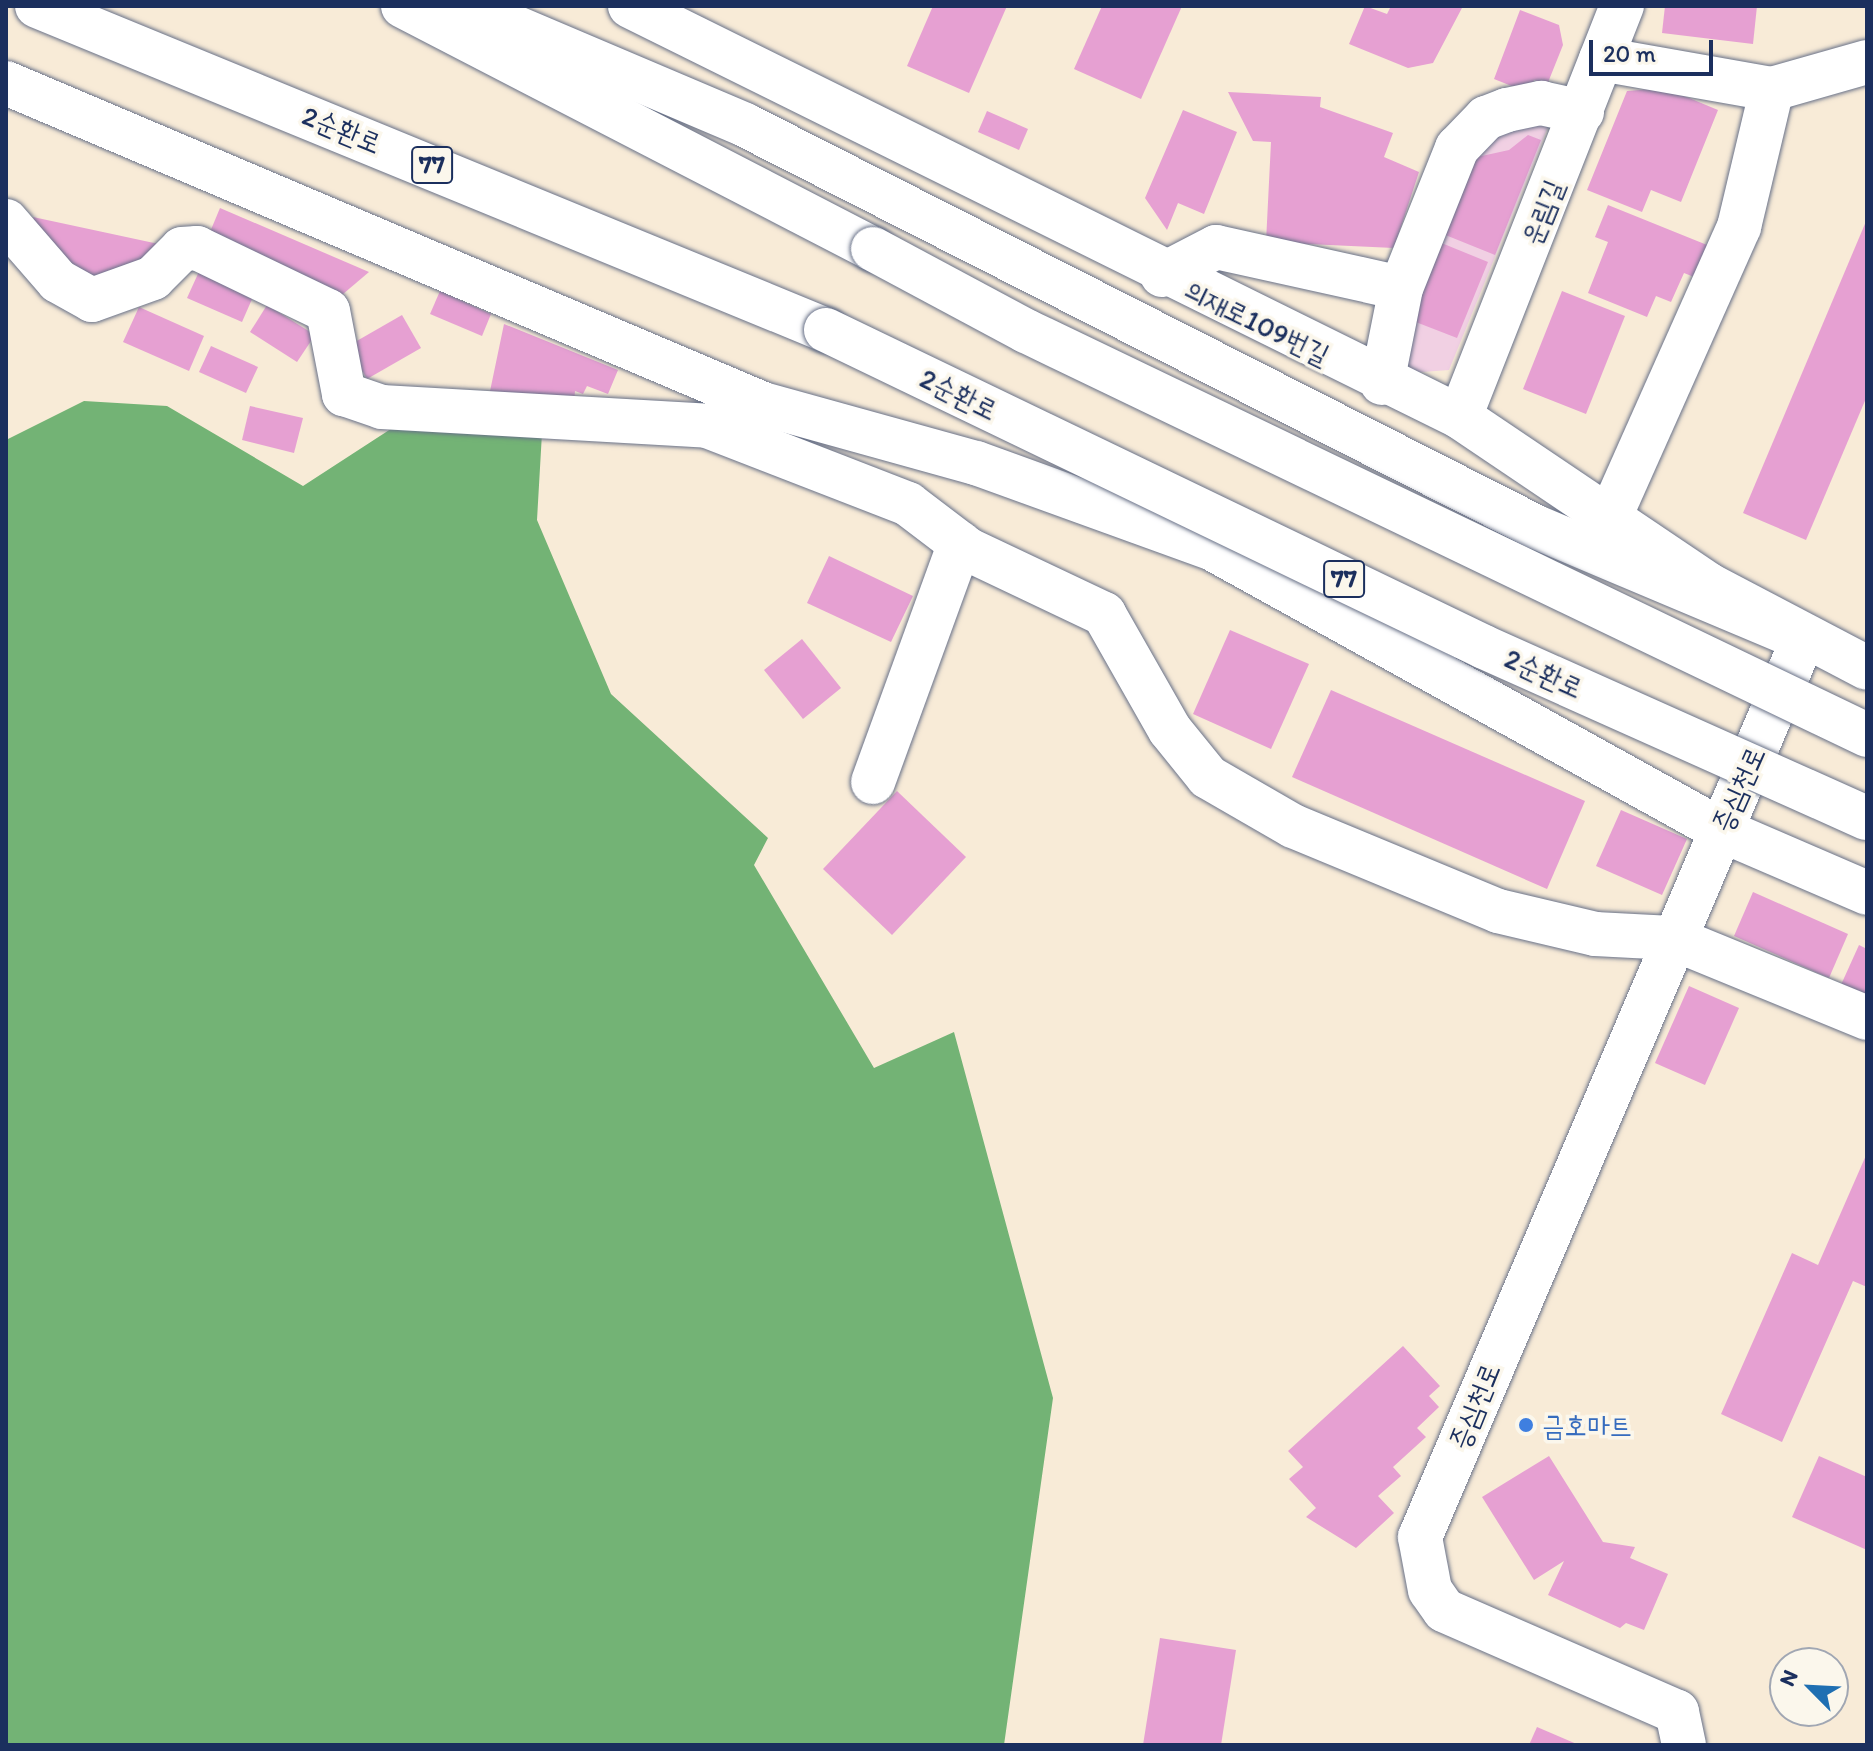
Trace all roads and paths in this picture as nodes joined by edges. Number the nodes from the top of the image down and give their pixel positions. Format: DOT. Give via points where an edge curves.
graph roads {
  1 [pos="37,6"];
  2 [pos="403,6"];
  3 [pos="465,6"];
  4 [pos="630,6"];
  5 [pos="1622,6"];
  6 [pos="1601,59"];
  7 [pos="1867,62"];
  8 [pos="6,83"];
  9 [pos="1772,89"];
  10 [pos="1582,112"];
  11 [pos="6,221"];
  12 [pos="1162,275"];
  13 [pos="1401,288"];
  14 [pos="1382,383"];
  15 [pos="1460,417"];
  16 [pos="1609,519"];
  17 [pos="960,543"];
  18 [pos="1803,639"];
  19 [pos="1867,668"];
  20 [pos="1867,735"];
  21 [pos="873,782"];
  22 [pos="1867,818"];
  23 [pos="1721,830"];
  24 [pos="1867,893"];
  25 [pos="1672,938"];
  26 [pos="1867,1018"];
  27 [pos="1684,1745"];
  1 -- 22 [label="main road, 2순환로 / 77, bridge" via="826,330 1484,647"];
  2 -- 20 [label="main road, bridge" via="1026,331"];
  3 -- 18 [label="main road" via="745,125 1536,527"];
  4 -- 12 [label="main road, 의재로109번길" via="820,96"];
  5 -- 6 [label="main road, 운림길"];
  6 -- 9 [label="main road"];
  6 -- 10 [label="main road, 운림길"];
  7 -- 9 [label="main road"];
  8 -- 23 [label="main road" via="763,404 976,463 1213,549"];
  9 -- 16 [label="main road" via="1739,227"];
  10 -- 13 [label="main road" via="1541,103 1486,118 1470,132 1446,170"];
  10 -- 15 [label="main road, 운림길"];
  11 -- 17 [label="main road" via="58,281 92,300 153,278 182,249 197,248 328,311 344,394 382,407 707,426 908,504"];
  12 -- 13 [label="main road" via="1216,247"];
  12 -- 14 [label="main road, 의재로109번길"];
  13 -- 14 [label="main road"];
  14 -- 15 [label="main road, 의재로109번길"];
  15 -- 16 [label="main road, 의재로109번길"];
  16 -- 18 [label="main road, 의재로109번길"];
  17 -- 21 [label="main road"];
  17 -- 25 [label="main road" via="1104,614 1170,730 1208,777 1293,826 1498,911 1582,932"];
  18 -- 19 [label="main road, 의재로109번길"];
  18 -- 23 [label="main road, 증심천로"];
  23 -- 24 [label="main road"];
  23 -- 25 [label="main road, 증심천로"];
  25 -- 26 [label="main road"];
  25 -- 27 [label="main road, 증심천로" via="1420,1537 1430,1590 1444,1610 1677,1712"];
}
